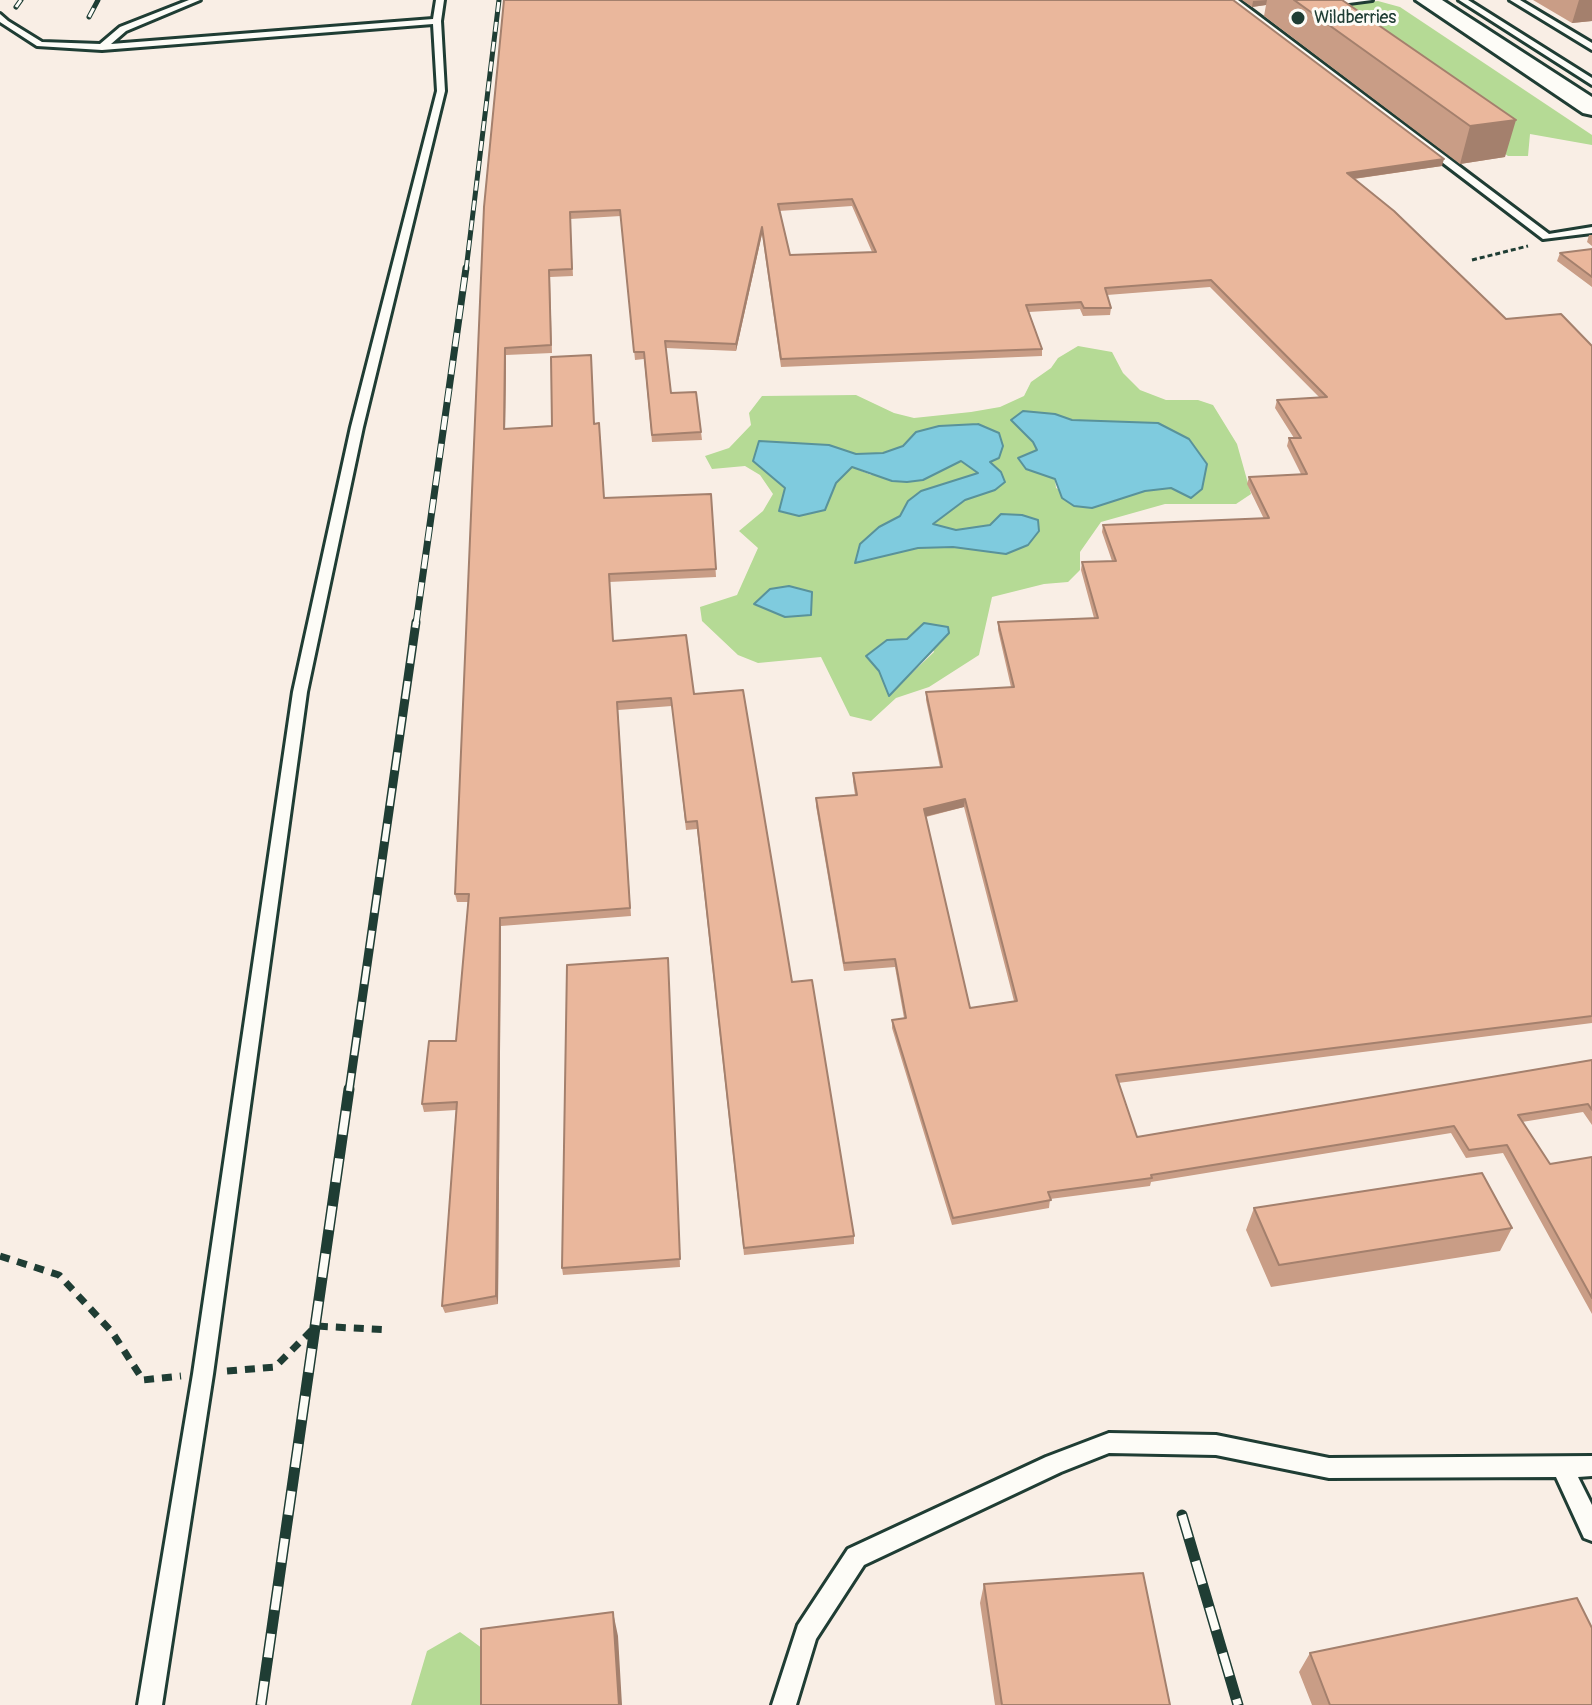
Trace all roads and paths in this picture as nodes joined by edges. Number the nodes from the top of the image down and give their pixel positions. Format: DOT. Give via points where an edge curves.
graph roads {
  1 [pos="196,0"];
  2 [pos="440,0"];
  3 [pos="1233,0"];
  4 [pos="1368,0"];
  5 [pos="1427,0"];
  6 [pos="1463,0"];
  7 [pos="1514,0"];
  8 [pos="1309,6"];
  9 [pos="1264,11"];
  10 [pos="1250,12"];
  11 [pos="0,16"];
  12 [pos="437,21"];
  13 [pos="102,47"];
  14 [pos="1592,47"];
  15 [pos="1592,82"];
  16 [pos="1592,108"];
  17 [pos="1592,230"];
  18 [pos="1547,237"];
  19 [pos="1472,260"];
  20 [pos="1592,1466"];
  21 [pos="1563,1468"];
  22 [pos="1592,1530"];
  23 [pos="150,1705"];
  24 [pos="784,1705"];
  1 -- 13 [label="lane" via="123,29"];
  2 -- 12 [label="lane"];
  3 -- 10 [label="lane"];
  4 -- 8 [label="lane"];
  5 -- 16 [label="main road"];
  6 -- 15 [label="lane"];
  7 -- 14 [label="lane"];
  9 -- 10 [label="lane"];
  10 -- 18 [label="lane"];
  11 -- 13 [label="lane" via="40,44"];
  12 -- 13 [label="lane"];
  12 -- 23 [label="lane" via="441,91 357,427 300,692"];
  17 -- 18 [label="lane"];
  18 -- 19 [label="path"];
  20 -- 21 [label="lane"];
  21 -- 22 [label="lane"];
  21 -- 24 [label="lane" via="1329,1468 1216,1445 1109,1443 856,1557 806,1633"];
}
